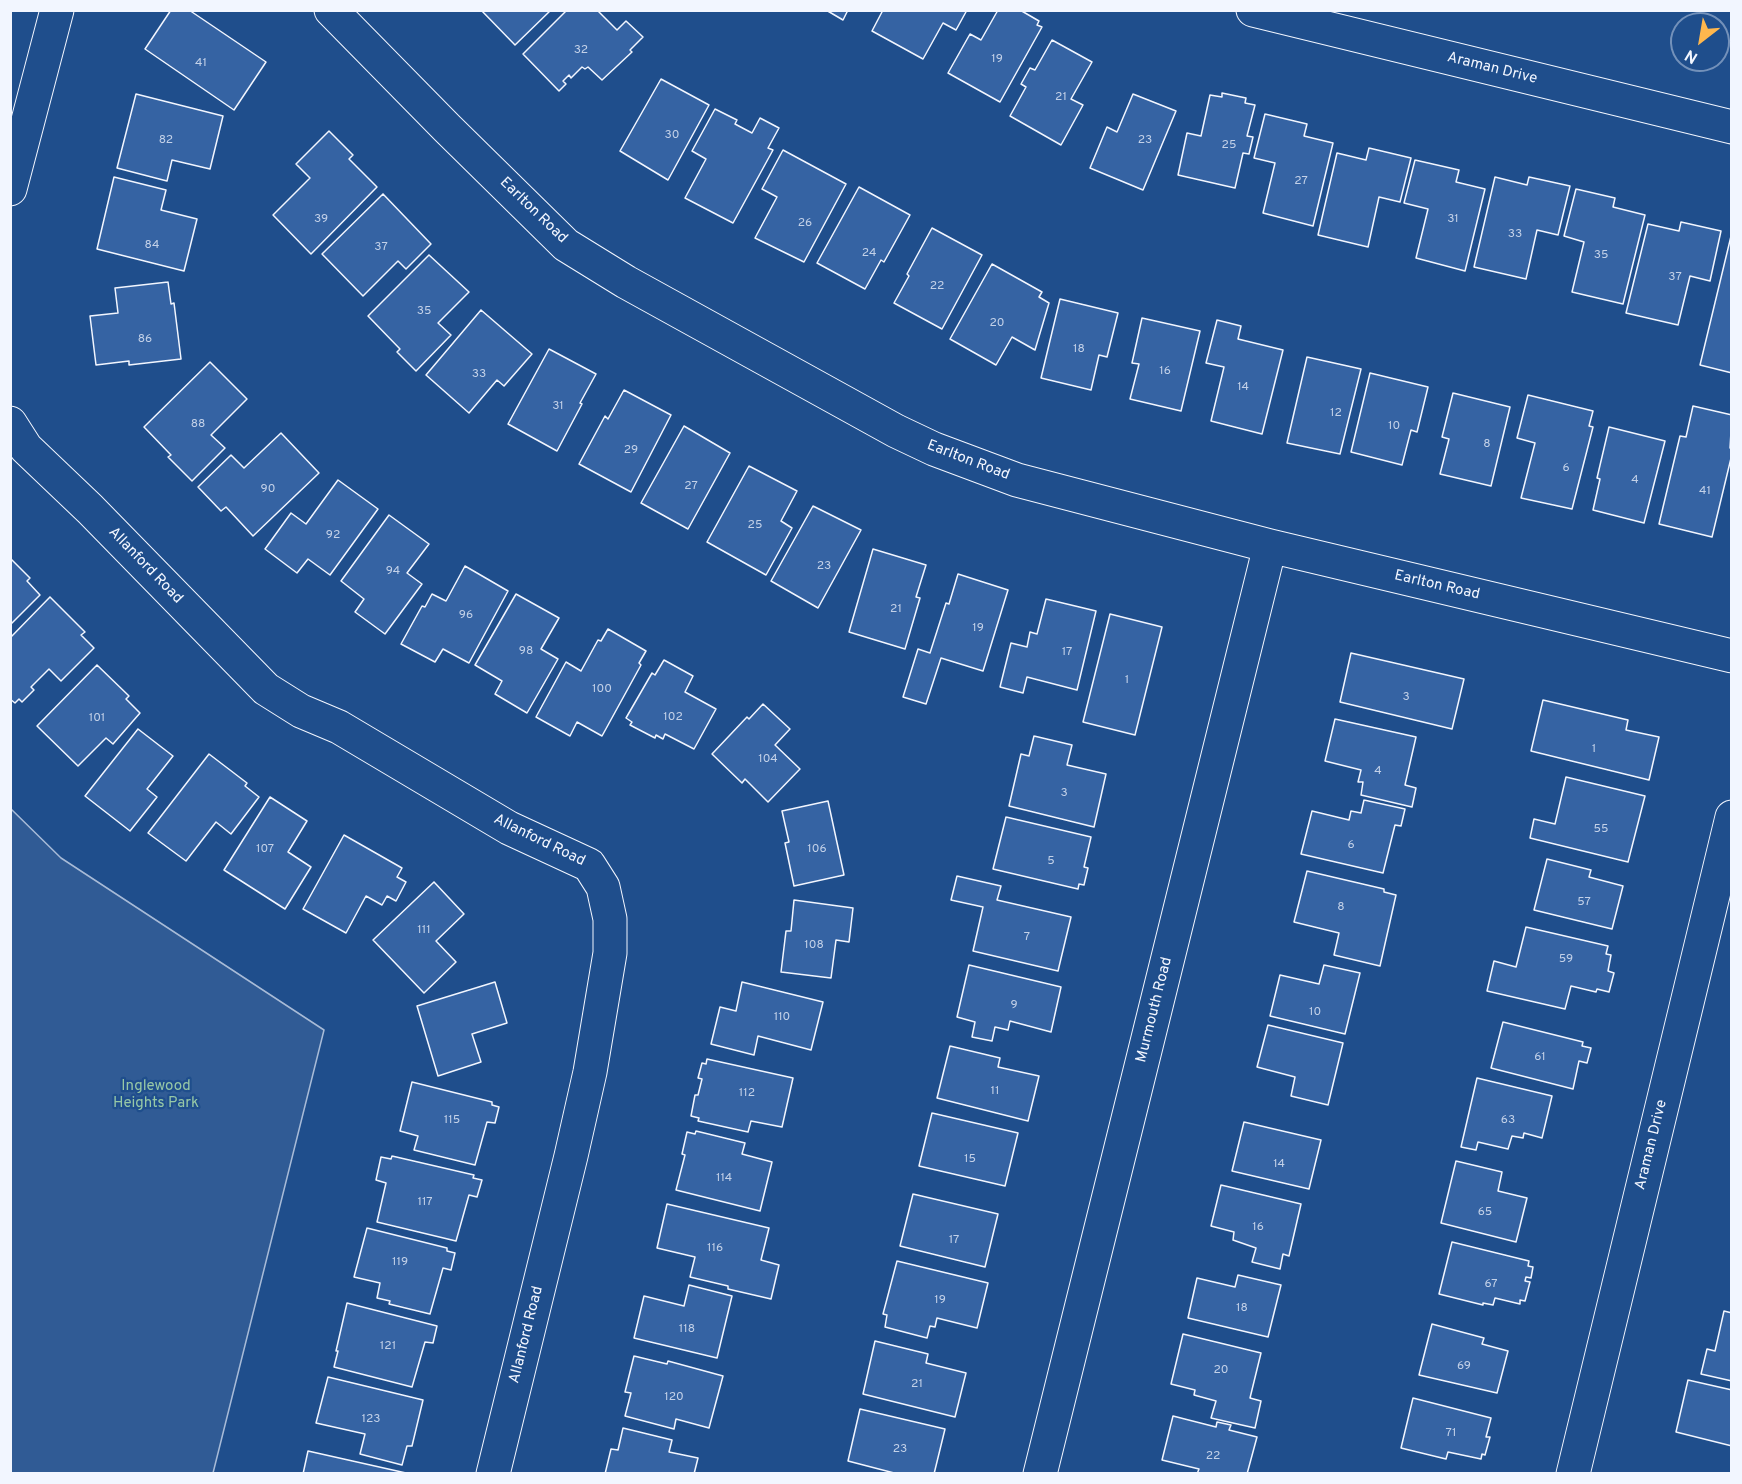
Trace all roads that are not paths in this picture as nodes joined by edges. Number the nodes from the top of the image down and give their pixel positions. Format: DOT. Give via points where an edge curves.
graph roads {
  1 [pos="57,10"];
  2 [pos="331,10"];
  3 [pos="1253,10"];
  4 [pos="1731,127"];
  5 [pos="10,189"];
  6 [pos="10,423"];
  7 [pos="1269,546"];
  8 [pos="1731,656"];
  9 [pos="1731,817"];
  10 [pos="493,1473"];
  11 [pos="1040,1473"];
  12 [pos="1573,1473"];
  1 -- 5 [label="street"];
  2 -- 7 [label="street, Earlton Road" via="566,245 626,282 934,449 1017,480"];
  3 -- 4 [label="street, Araman Drive"];
  6 -- 10 [label="street, Allanford Road" via="26,448 266,689 509,828 589,865 603,887 610,919 610,953 590,1072"];
  7 -- 8 [label="street, Earlton Road"];
  7 -- 11 [label="street, Murmouth Road"];
  9 -- 12 [label="street, Araman Drive"];
}
